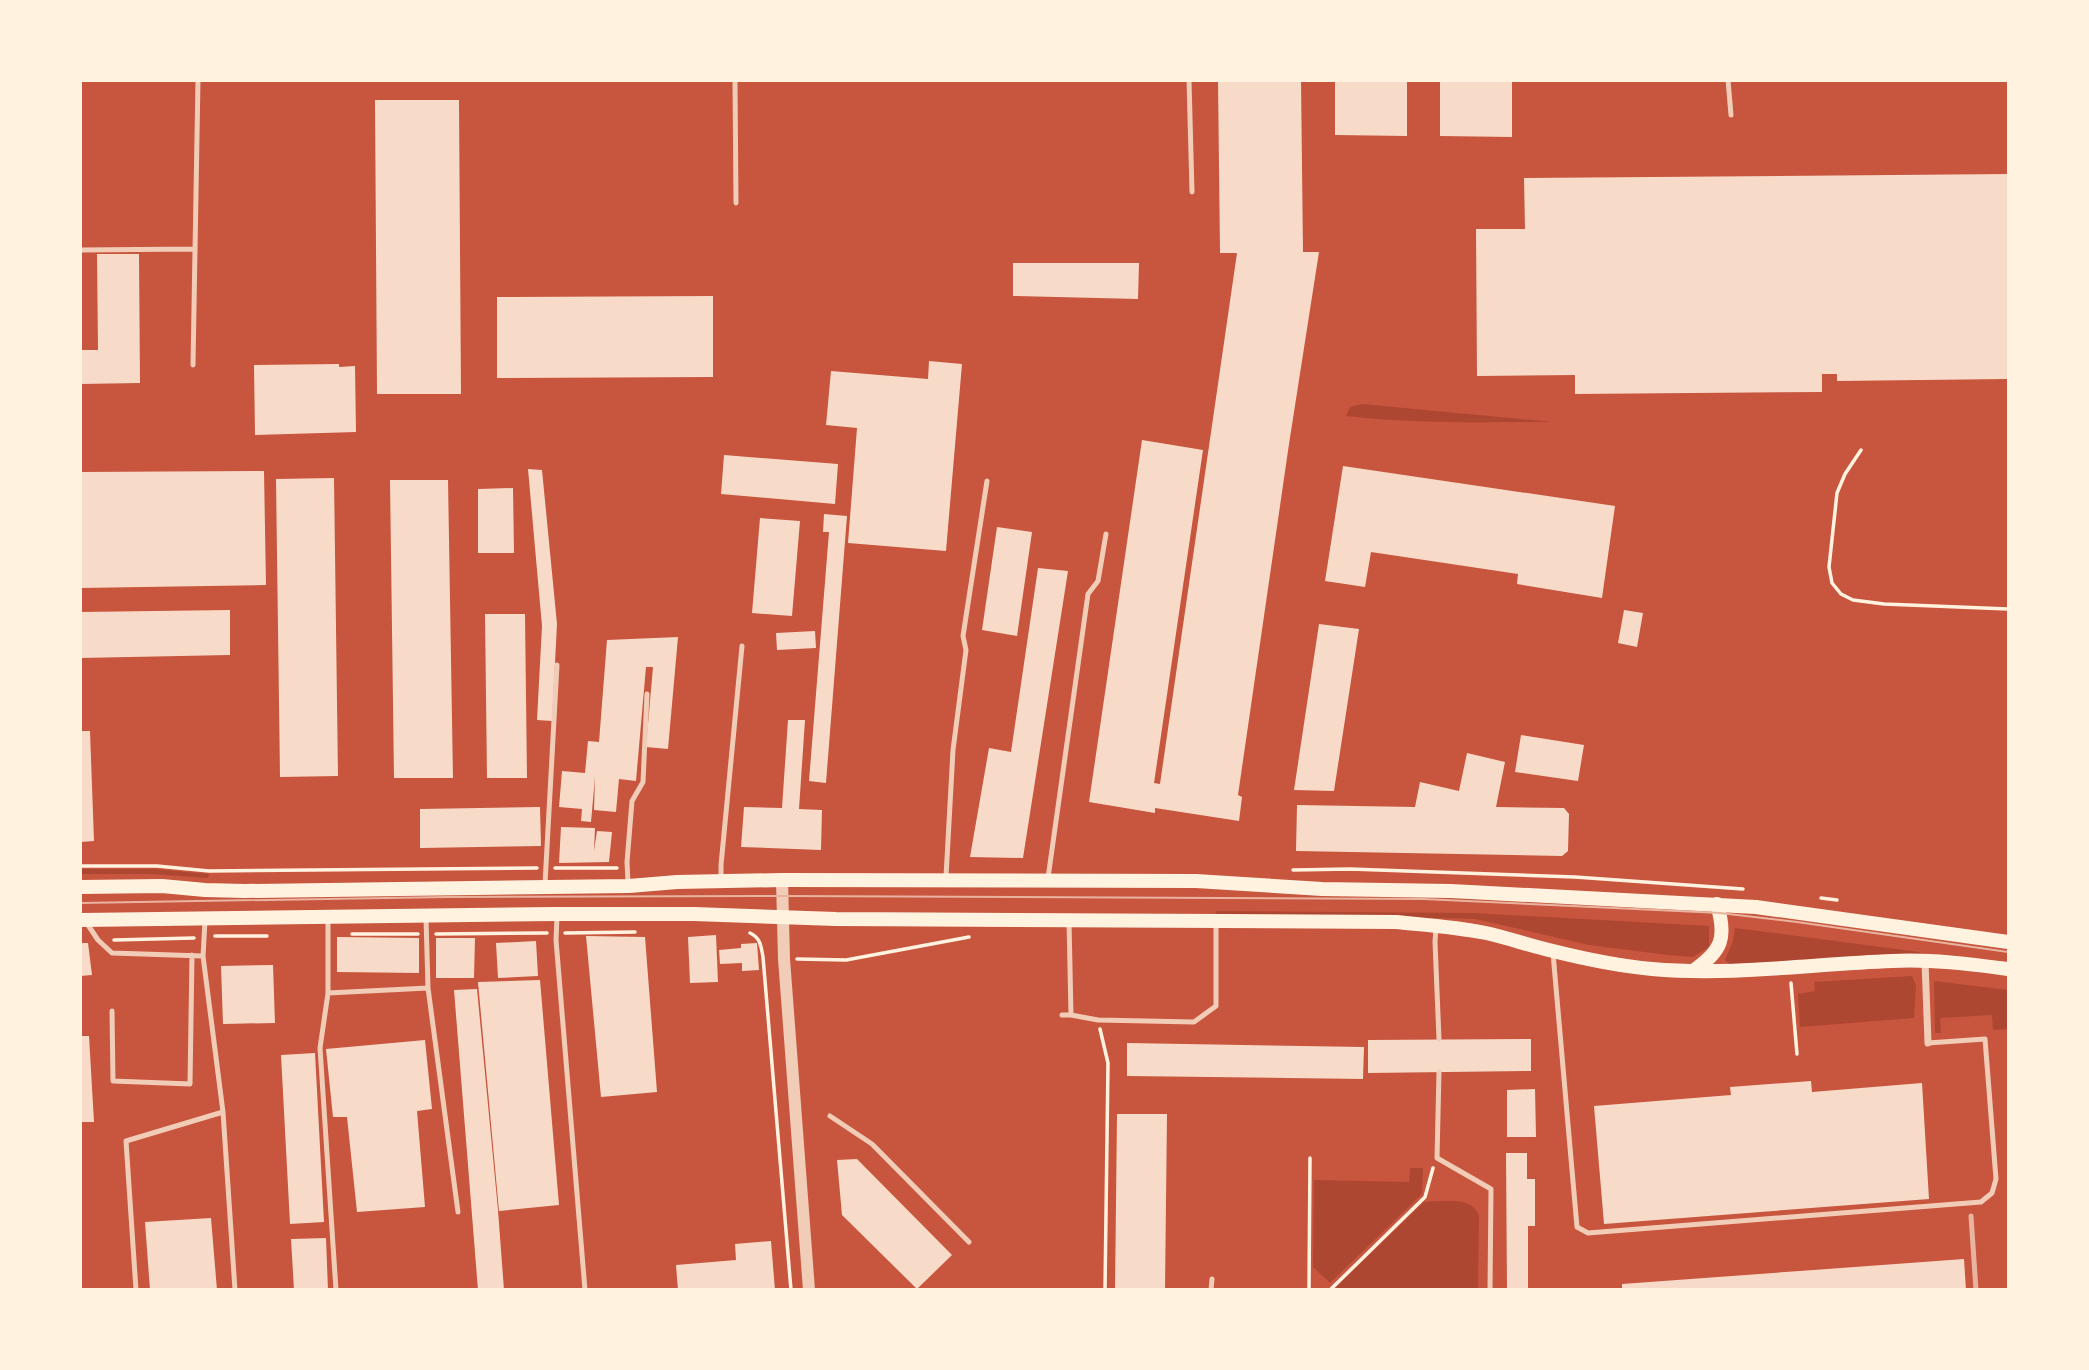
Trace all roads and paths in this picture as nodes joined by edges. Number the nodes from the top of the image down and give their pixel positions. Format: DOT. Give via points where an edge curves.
graph roads {
  1 [pos="198,80"];
  2 [pos="735,80"];
  3 [pos="1189,80"];
  4 [pos="1728,80"];
  5 [pos="1731,116"];
  6 [pos="1192,192"];
  7 [pos="736,203"];
  8 [pos="195,249"];
  9 [pos="80,250"];
  10 [pos="193,365"];
  11 [pos="1861,450"];
  12 [pos="987,481"];
  13 [pos="1106,534"];
  14 [pos="2008,609"];
  15 [pos="742,646"];
  16 [pos="557,664"];
  17 [pos="647,694"];
  18 [pos="80,866"];
  19 [pos="545,867"];
  20 [pos="627,868"];
  21 [pos="782,880"];
  22 [pos="721,881"];
  23 [pos="946,881"];
  24 [pos="1048,881"];
  25 [pos="629,886"];
  26 [pos="80,887"];
  27 [pos="544,887"];
  28 [pos="1717,904"];
  29 [pos="557,914"];
  30 [pos="426,915"];
  31 [pos="327,916"];
  32 [pos="783,917"];
  33 [pos="205,918"];
  34 [pos="82,920"];
  35 [pos="1069,921"];
  36 [pos="1216,922"];
  37 [pos="1437,925"];
  38 [pos="977,935"];
  39 [pos="2008,942"];
  40 [pos="1553,951"];
  41 [pos="192,955"];
  42 [pos="202,956"];
  43 [pos="784,959"];
  44 [pos="1925,961"];
  45 [pos="1790,968"];
  46 [pos="2008,969"];
  47 [pos="1693,971"];
  48 [pos="428,988"];
  49 [pos="328,993"];
  50 [pos="112,1011"];
  51 [pos="1062,1015"];
  52 [pos="1071,1015"];
  53 [pos="1098,1020"];
  54 [pos="1439,1040"];
  55 [pos="1928,1043"];
  56 [pos="1797,1054"];
  57 [pos="1439,1072"];
  58 [pos="223,1112"];
  59 [pos="830,1116"];
  60 [pos="1310,1158"];
  61 [pos="1437,1158"];
  62 [pos="458,1212"];
  63 [pos="969,1242"];
  64 [pos="1212,1279"];
  65 [pos="136,1290"];
  66 [pos="235,1290"];
  67 [pos="336,1290"];
  68 [pos="585,1290"];
  69 [pos="791,1290"];
  70 [pos="809,1290"];
  71 [pos="1105,1290"];
  72 [pos="1211,1290"];
  73 [pos="1309,1290"];
  74 [pos="1330,1290"];
  75 [pos="1490,1290"];
  1 -- 8 [label="lane"];
  2 -- 7 [label="lane"];
  3 -- 6 [label="lane"];
  4 -- 5 [label="lane"];
  8 -- 9 [label="lane"];
  8 -- 10 [label="lane"];
  11 -- 14 [label="path" via="1844,474 1838,493 1829,567 1840,594 1884,604"];
  12 -- 23 [label="lane" via="963,636 966,650 953,750"];
  13 -- 24 [label="lane" via="1098,581 1088,594"];
  15 -- 22 [label="lane"];
  16 -- 19 [label="lane"];
  17 -- 20 [label="lane" via="643,782 632,801"];
  18 -- 19 [label="path" via="208,871"];
  19 -- 20 [label="path"];
  19 -- 27 [label="lane"];
  20 -- 25 [label="lane"];
  21 -- 22 [label="main road"];
  21 -- 23 [label="main road"];
  21 -- 32 [label="street"];
  22 -- 25 [label="main road"];
  23 -- 24 [label="main road"];
  24 -- 28 [label="main road" via="1196,881"];
  25 -- 27 [label="main road"];
  26 -- 27 [label="main road" via="245,891"];
  28 -- 39 [label="main road"];
  28 -- 47 [label="main road" via="1720,946"];
  29 -- 30 [label="main road"];
  29 -- 32 [label="main road"];
  29 -- 68 [label="lane"];
  30 -- 31 [label="main road"];
  30 -- 48 [label="lane"];
  31 -- 33 [label="main road"];
  31 -- 49 [label="lane"];
  32 -- 35 [label="main road"];
  32 -- 43 [label="street"];
  33 -- 34 [label="main road"];
  33 -- 42 [label="lane"];
  34 -- 41 [label="lane" via="112,953"];
  35 -- 36 [label="main road"];
  35 -- 52 [label="lane"];
  36 -- 37 [label="main road"];
  36 -- 53 [label="lane" via="1216,1006 1194,1022"];
  37 -- 40 [label="main road"];
  37 -- 54 [label="lane"];
  38 -- 43 [label="path" via="846,960"];
  40 -- 47 [label="main road" via="1612,964"];
  40 -- 55 [label="lane" via="1577,1227 1588,1233 1981,1202 1992,1193 1996,1179 1985,1039"];
  41 -- 42 [label="lane"];
  41 -- 50 [label="lane" via="190,1084 113,1081"];
  42 -- 58 [label="lane"];
  43 -- 69 [label="path" via="763,957"];
  43 -- 70 [label="street"];
  44 -- 45 [label="main road"];
  44 -- 46 [label="main road"];
  44 -- 55 [label="street"];
  45 -- 47 [label="main road"];
  45 -- 56 [label="path"];
  48 -- 49 [label="lane"];
  48 -- 62 [label="lane"];
  49 -- 67 [label="lane" via="320,1048"];
  51 -- 52 [label="lane"];
  52 -- 53 [label="lane"];
  53 -- 71 [label="path" via="1108,1063"];
  57 -- 61 [label="lane"];
  58 -- 65 [label="lane" via="125,1141"];
  58 -- 66 [label="lane"];
  59 -- 63 [label="lane" via="872,1144"];
  60 -- 73 [label="path"];
  61 -- 74 [label="path" via="1425,1197"];
  61 -- 75 [label="lane" via="1491,1189"];
  64 -- 72 [label="lane"];
}
